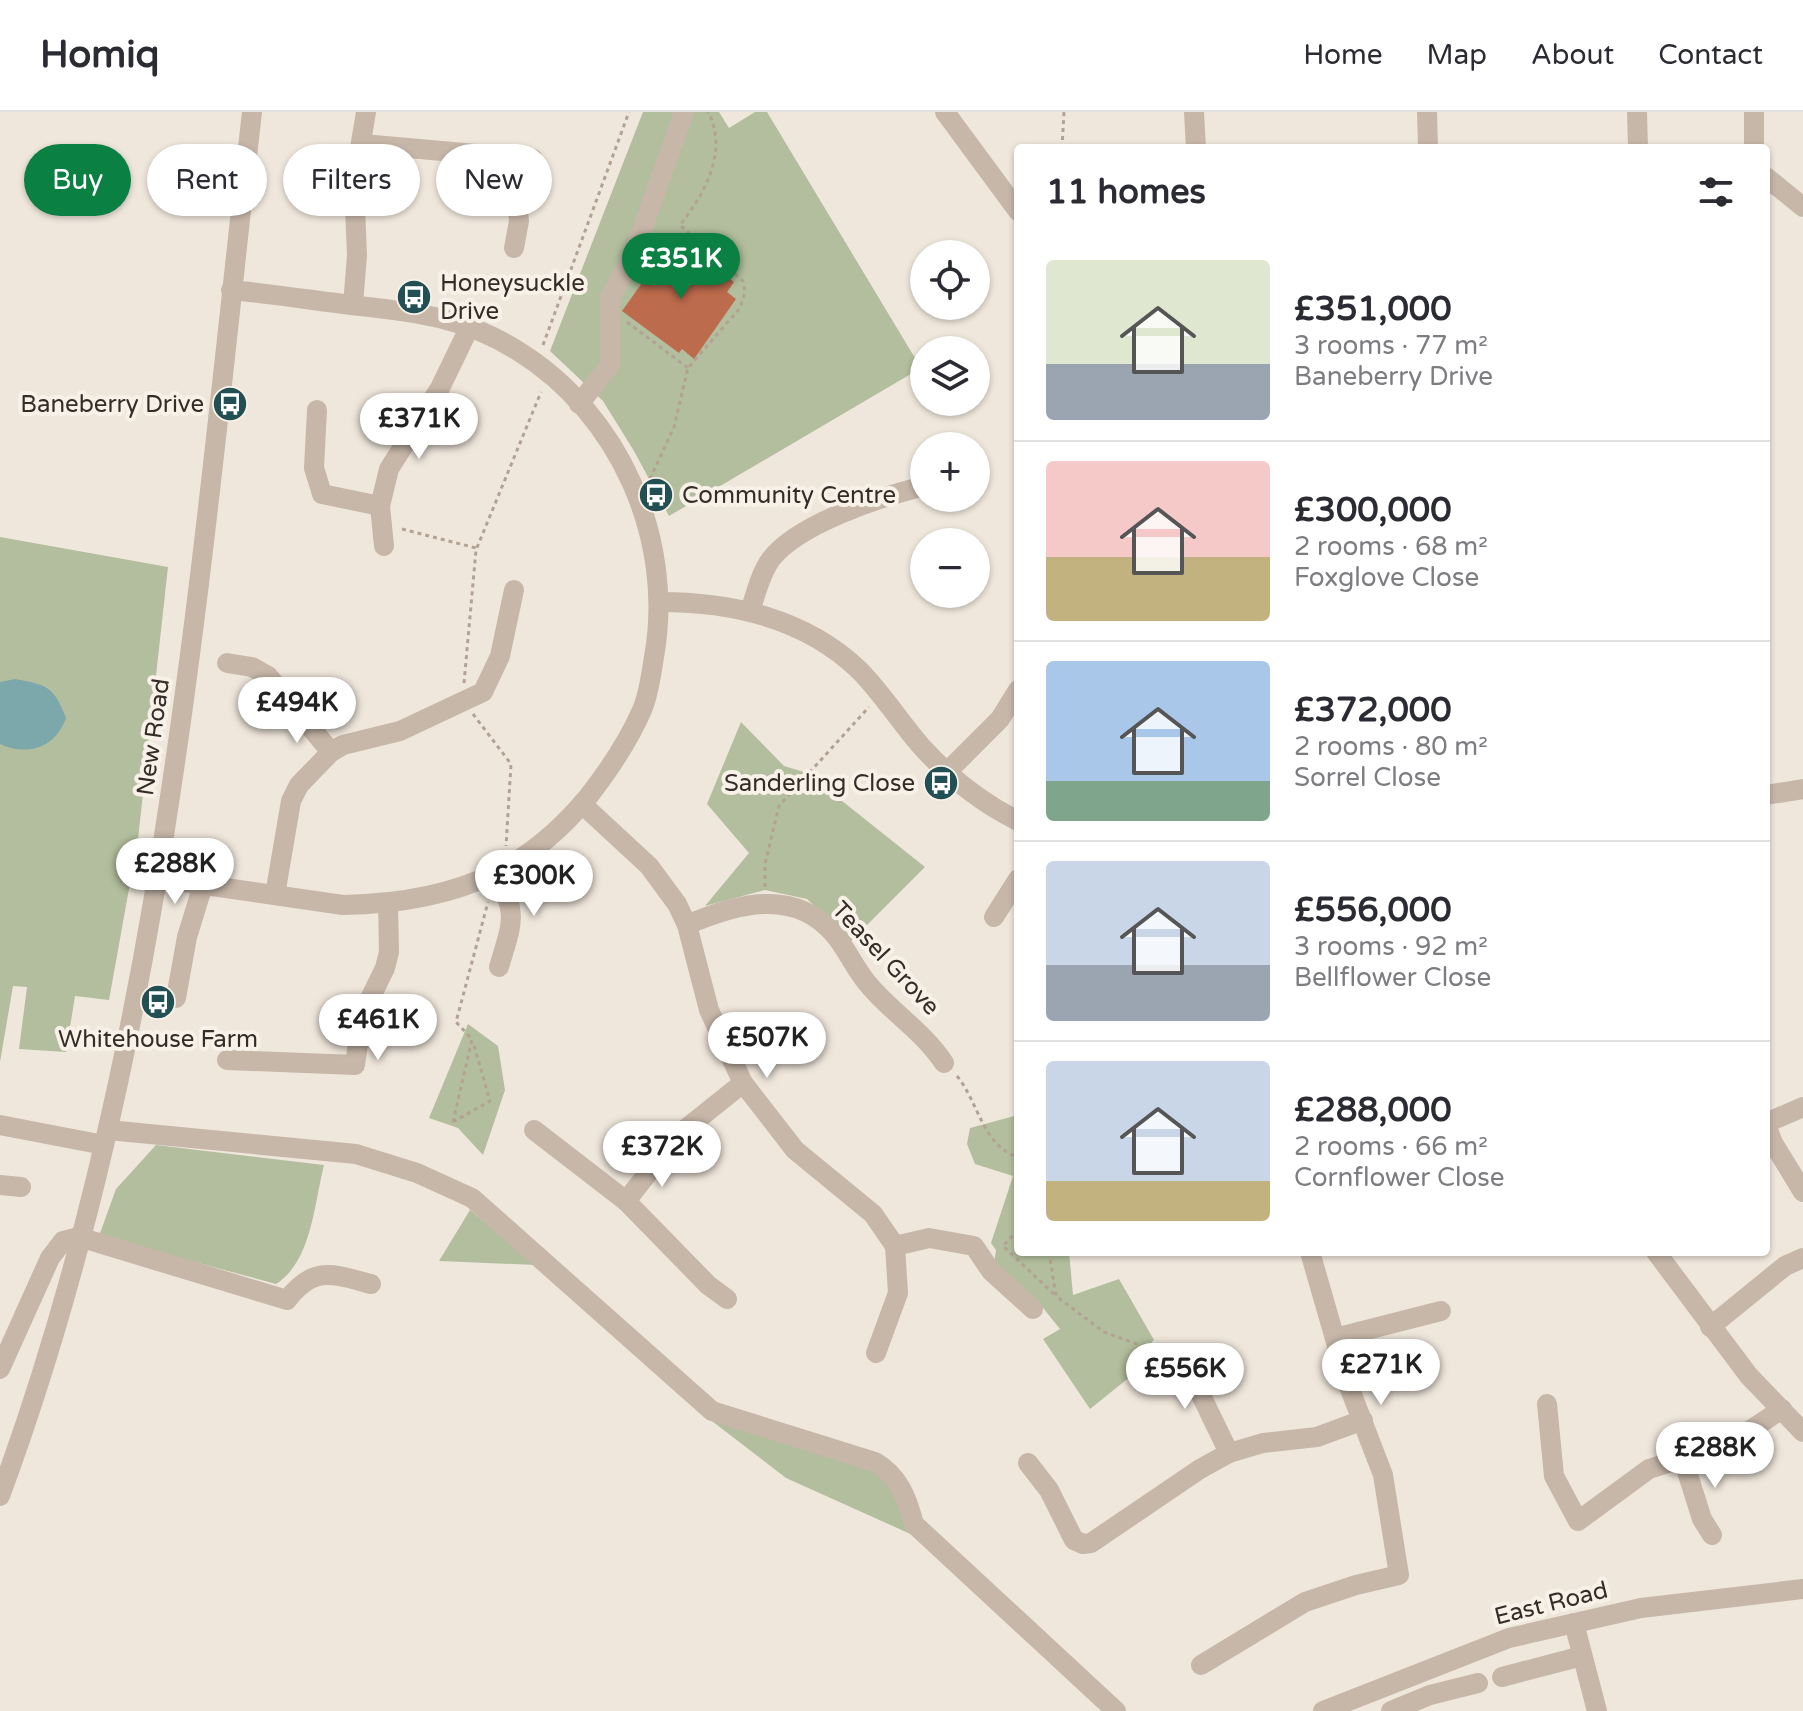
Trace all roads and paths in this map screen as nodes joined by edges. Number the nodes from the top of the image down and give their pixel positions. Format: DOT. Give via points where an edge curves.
graph roads {
  1 [pos="252,112"];
  2 [pos="366,112"];
  3 [pos="629,112"];
  4 [pos="684,112"];
  5 [pos="708,112"];
  6 [pos="945,112"];
  7 [pos="1064,112"];
  8 [pos="1194,112"];
  9 [pos="1427,112"];
  10 [pos="1637,112"];
  11 [pos="1754,112"];
  12 [pos="363,144"];
  13 [pos="1062,144"];
  14 [pos="1196,144"];
  15 [pos="1428,144"];
  16 [pos="1638,144"];
  17 [pos="1754,144"];
  18 [pos="420,149"];
  19 [pos="1770,180"];
  20 [pos="1014,206"];
  21 [pos="1803,207"];
  22 [pos="355,216"];
  23 [pos="514,248"];
  24 [pos="231,290"];
  25 [pos="353,305"];
  26 [pos="608,308"];
  27 [pos="470,326"];
  28 [pos="688,368"];
  29 [pos="542,369"];
  30 [pos="579,404"];
  31 [pos="317,410"];
  32 [pos="910,490"];
  33 [pos="637,495"];
  34 [pos="380,506"];
  35 [pos="402,529"];
  36 [pos="384,546"];
  37 [pos="476,550"];
  38 [pos="514,590"];
  39 [pos="660,602"];
  40 [pos="750,611"];
  41 [pos="227,663"];
  42 [pos="880,695"];
  43 [pos="1014,696"];
  44 [pos="463,703"];
  45 [pos="331,752"];
  46 [pos="947,772"];
  47 [pos="1803,789"];
  48 [pos="1770,794"];
  49 [pos="582,804"];
  50 [pos="1014,819"];
  51 [pos="498,872"];
  52 [pos="157,878"];
  53 [pos="203,885"];
  54 [pos="1014,885"];
  55 [pos="275,895"];
  56 [pos="489,900"];
  57 [pos="388,903"];
  58 [pos="764,903"];
  59 [pos="994,917"];
  60 [pos="687,925"];
  61 [pos="499,967"];
  62 [pos="176,998"];
  63 [pos="472,1039"];
  64 [pos="227,1060"];
  65 [pos="944,1063"];
  66 [pos="743,1083"];
  67 [pos="1803,1107"];
  68 [pos="1770,1122"];
  69 [pos="0,1125"];
  70 [pos="534,1130"];
  71 [pos="1770,1135"];
  72 [pos="106,1137"];
  73 [pos="1014,1155"];
  74 [pos="0,1185"];
  75 [pos="21,1187"];
  76 [pos="1803,1192"];
  77 [pos="626,1201"];
  78 [pos="1014,1234"];
  79 [pos="79,1237"];
  80 [pos="895,1246"];
  81 [pos="1050,1256"];
  82 [pos="1311,1256"];
  83 [pos="1659,1256"];
  84 [pos="1803,1258"];
  85 [pos="371,1284"];
  86 [pos="1056,1296"];
  87 [pos="727,1299"];
  88 [pos="1033,1309"];
  89 [pos="1441,1311"];
  90 [pos="1710,1327"];
  91 [pos="1335,1338"];
  92 [pos="876,1353"];
  93 [pos="1163,1353"];
  94 [pos="0,1369"];
  95 [pos="1547,1404"];
  96 [pos="1782,1409"];
  97 [pos="1363,1420"];
  98 [pos="1803,1432"];
  99 [pos="1229,1453"];
  100 [pos="1683,1459"];
  101 [pos="1028,1463"];
  102 [pos="0,1496"];
  103 [pos="1712,1535"];
  104 [pos="1803,1589"];
  105 [pos="1574,1623"];
  106 [pos="1582,1656"];
  107 [pos="1201,1665"];
  108 [pos="1502,1677"];
  109 [pos="1478,1683"];
  110 [pos="1116,1711"];
  111 [pos="1323,1711"];
  112 [pos="1391,1711"];
  113 [pos="1597,1711"];
  1 -- 24 [label="street, New Road"];
  2 -- 12 [label="street"];
  3 -- 29 [label="path"];
  4 -- 26 [label="street" via="631,261"];
  5 -- 28 [label="path" via="715,143 710,176 680,225 743,281 745,292 740,308"];
  6 -- 20 [label="street"];
  7 -- 13 [label="path"];
  8 -- 14 [label="street"];
  9 -- 15 [label="street"];
  10 -- 16 [label="street"];
  11 -- 17 [label="street"];
  18 -- 23 [label="street" via="525,158 514,175 519,221"];
  19 -- 21 [label="street"];
  22 -- 25 [label="street"];
  24 -- 25 [label="street"];
  24 -- 52 [label="street, New Road" via="186,690"];
  25 -- 27 [label="street" via="442,316"];
  26 -- 28 [label="path"];
  26 -- 30 [label="street" via="610,365"];
  27 -- 29 [label="street"];
  27 -- 34 [label="street" via="440,388 389,469"];
  28 -- 33 [label="path" via="674,427 653,476"];
  29 -- 30 [label="street"];
  29 -- 37 [label="path"];
  30 -- 33 [label="street" via="614,448"];
  31 -- 34 [label="street" via="314,468 322,494"];
  32 -- 40 [label="street" via="859,506 783,547 763,574"];
  33 -- 39 [label="street" via="653,544"];
  34 -- 36 [label="street"];
  35 -- 37 [label="path"];
  37 -- 44 [label="path"];
  38 -- 44 [label="street" via="500,656 483,692"];
  39 -- 40 [label="street"];
  39 -- 49 [label="street" via="643,707 619,754"];
  40 -- 42 [label="street" via="827,645"];
  41 -- 45 [label="street" via="268,676"];
  42 -- 46 [label="street"];
  42 -- 58 [label="path" via="779,806 765,864"];
  43 -- 46 [label="street" via="1000,719"];
  44 -- 45 [label="street" via="400,731"];
  44 -- 51 [label="path" via="511,764 508,841"];
  45 -- 55 [label="street" via="291,801"];
  46 -- 50 [label="street"];
  47 -- 48 [label="street"];
  49 -- 51 [label="street" via="540,844"];
  49 -- 60 [label="street" via="649,866"];
  51 -- 57 [label="street" via="467,886"];
  51 -- 61 [label="street" via="513,910"];
  52 -- 53 [label="street"];
  52 -- 72 [label="street, New Road"];
  53 -- 55 [label="street"];
  53 -- 62 [label="street"];
  54 -- 59 [label="street"];
  55 -- 57 [label="street" via="343,905"];
  56 -- 63 [label="path" via="456,1022"];
  57 -- 64 [label="street" via="389,952 362,1015 355,1065"];
  58 -- 60 [label="street, Teasel Grove" via="731,907"];
  58 -- 65 [label="street, Teasel Grove" via="799,909 834,934 868,984 930,1041"];
  60 -- 66 [label="street" via="709,1010"];
  63 -- 63 [label="path" via="490,1101 453,1122 459,1094"];
  65 -- 73 [label="path" via="960,1079 992,1139"];
  66 -- 77 [label="street" via="678,1135"];
  66 -- 80 [label="street" via="795,1150 873,1214"];
  67 -- 68 [label="street"];
  69 -- 72 [label="street"];
  70 -- 77 [label="street"];
  71 -- 76 [label="street"];
  72 -- 79 [label="street, New Road"];
  72 -- 110 [label="street" via="356,1154 472,1198 712,1411 890,1470 914,1524"];
  74 -- 75 [label="street"];
  77 -- 87 [label="street"];
  78 -- 86 [label="path" via="1003,1246"];
  79 -- 85 [label="street" via="287,1300 314,1276 331,1273"];
  79 -- 94 [label="street" via="63,1241 50,1258"];
  79 -- 102 [label="street, New Road"];
  80 -- 88 [label="street" via="929,1238 974,1246 991,1271"];
  80 -- 92 [label="street" via="898,1293"];
  81 -- 86 [label="path"];
  82 -- 91 [label="street"];
  83 -- 90 [label="street"];
  84 -- 90 [label="street" via="1785,1266"];
  86 -- 93 [label="path" via="1104,1332"];
  89 -- 91 [label="street"];
  90 -- 96 [label="street"];
  91 -- 97 [label="street"];
  93 -- 99 [label="street" via="1198,1389"];
  95 -- 100 [label="street" via="1554,1476 1578,1521 1649,1469"];
  96 -- 98 [label="street"];
  96 -- 100 [label="street" via="1731,1443"];
  97 -- 99 [label="street" via="1317,1437"];
  97 -- 107 [label="street" via="1383,1475 1399,1575 1305,1602"];
  99 -- 101 [label="street" via="1083,1544 1074,1540 1049,1490"];
  100 -- 103 [label="street"];
  104 -- 105 [label="street, East Road" via="1641,1608"];
  105 -- 106 [label="street"];
  105 -- 111 [label="street, East Road" via="1509,1638"];
  106 -- 108 [label="street"];
  106 -- 113 [label="street"];
  109 -- 112 [label="street"];
}
